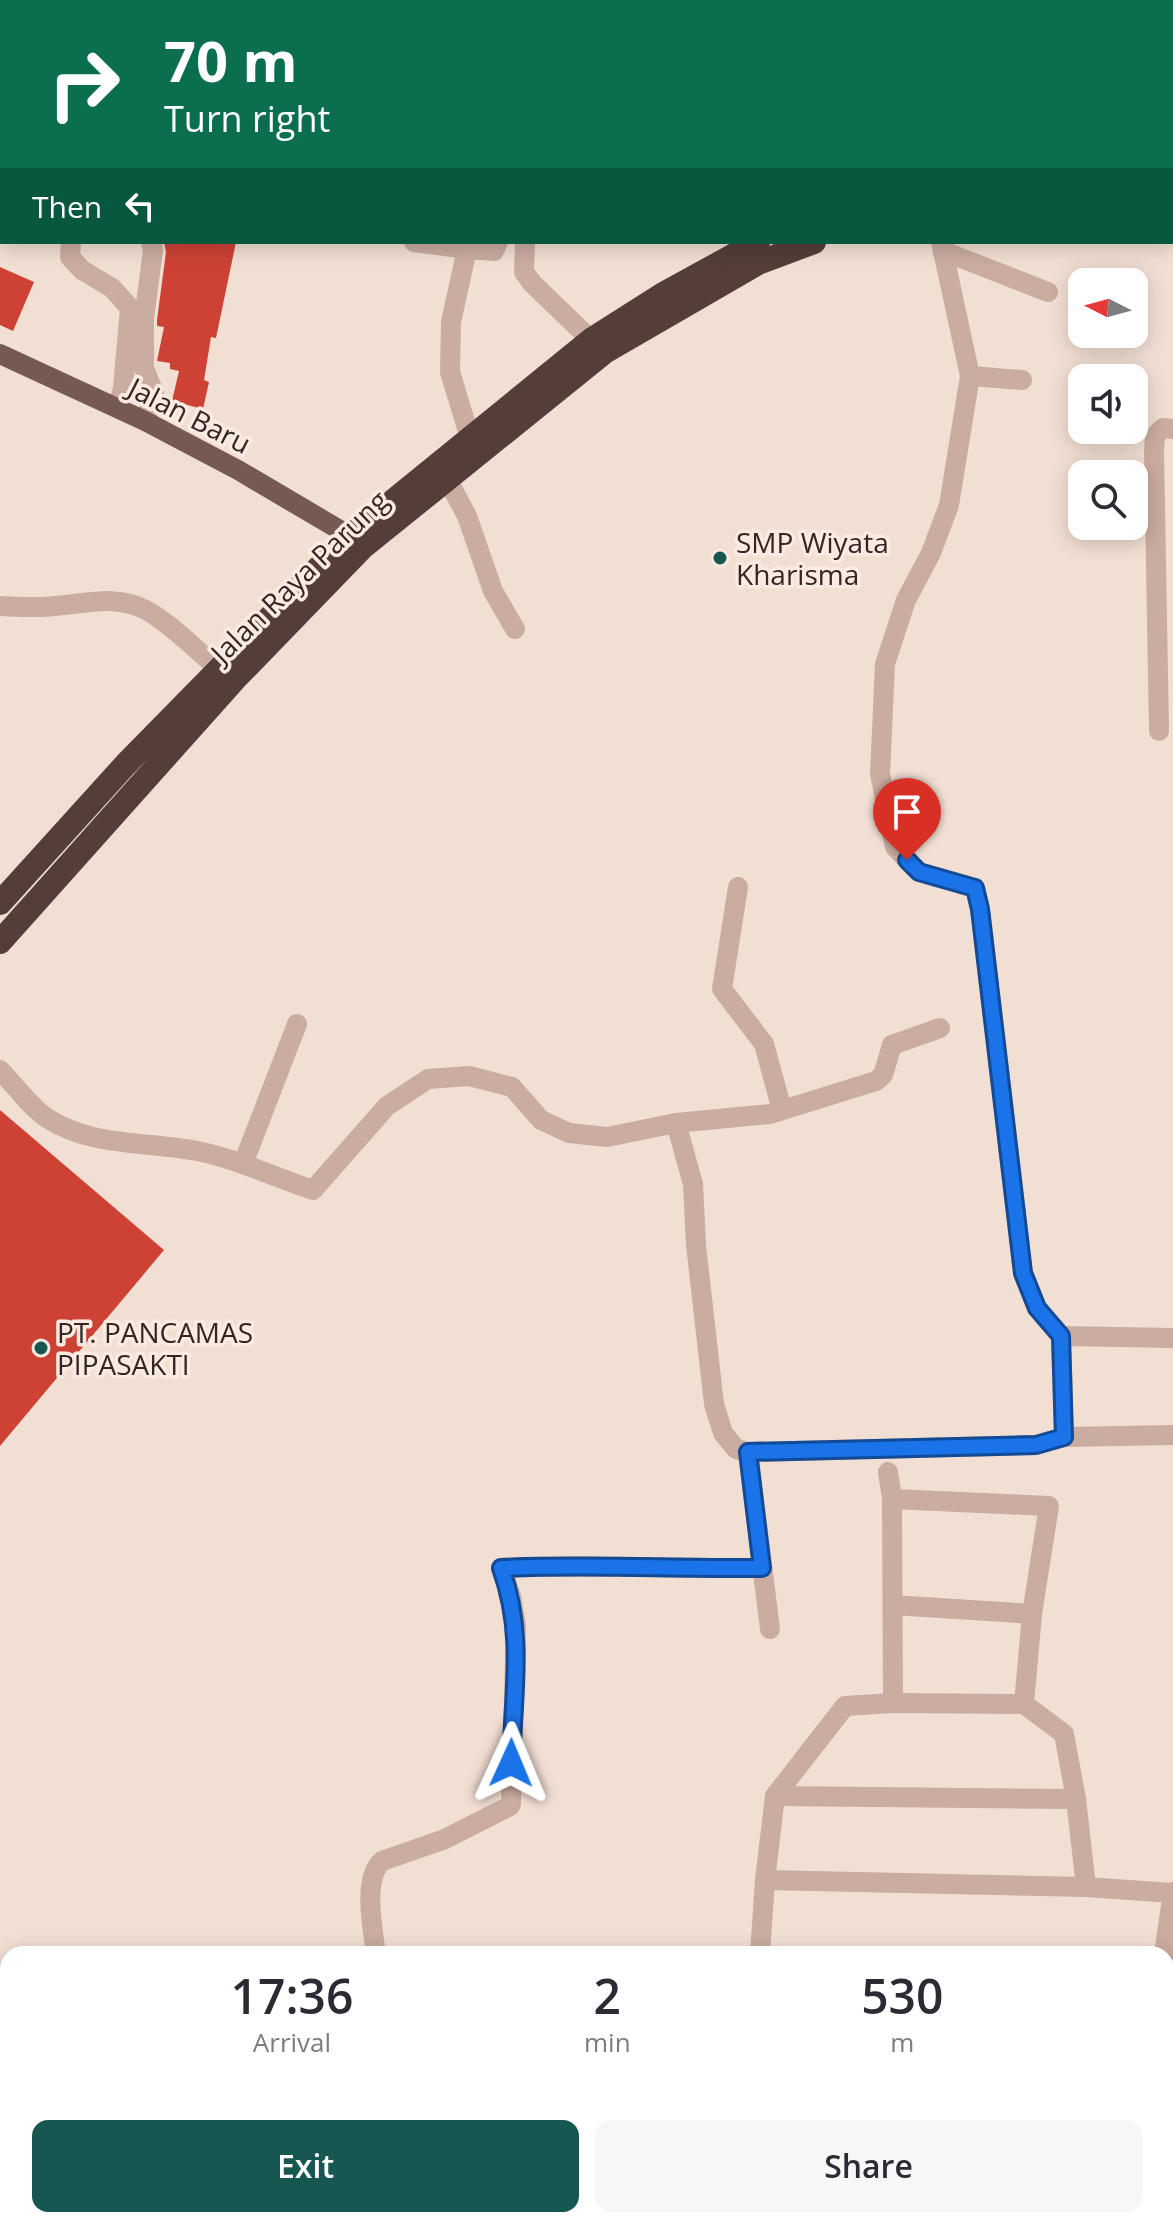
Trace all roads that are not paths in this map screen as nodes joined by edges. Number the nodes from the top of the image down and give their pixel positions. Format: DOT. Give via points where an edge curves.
graph roads {
  1 [pos="71,244"];
  2 [pos="152,244"];
  3 [pos="429,244"];
  4 [pos="497,244"];
  5 [pos="525,244"];
  6 [pos="754,244"];
  7 [pos="809,244"];
  8 [pos="942,246"];
  9 [pos="467,249"];
  10 [pos="1048,292"];
  11 [pos="591,340"];
  12 [pos="0,354"];
  13 [pos="970,376"];
  14 [pos="1022,380"];
  15 [pos="118,408"];
  16 [pos="145,421"];
  17 [pos="1173,429"];
  18 [pos="470,438"];
  19 [pos="447,479"];
  20 [pos="350,536"];
  21 [pos="0,606"];
  22 [pos="515,629"];
  23 [pos="218,668"];
  24 [pos="1159,731"];
  25 [pos="738,887"];
  26 [pos="0,903"];
  27 [pos="0,942"];
  28 [pos="297,1024"];
  29 [pos="940,1028"];
  30 [pos="0,1070"];
  31 [pos="782,1110"];
  32 [pos="676,1123"];
  33 [pos="243,1164"];
  34 [pos="1061,1336"];
  35 [pos="1173,1338"];
  36 [pos="1173,1435"];
  37 [pos="1064,1437"];
  38 [pos="748,1452"];
  39 [pos="888,1472"];
  40 [pos="892,1499"];
  41 [pos="762,1568"];
  42 [pos="893,1605"];
  43 [pos="1032,1614"];
  44 [pos="770,1629"];
  45 [pos="893,1703"];
  46 [pos="1024,1704"];
  47 [pos="775,1796"];
  48 [pos="1076,1799"];
  49 [pos="765,1880"];
  50 [pos="1086,1887"];
  51 [pos="1173,1892"];
  52 [pos="375,1946"];
  53 [pos="761,1946"];
  54 [pos="1165,1946"];
  1 -- 15 [label="street" via="70,257 82,270 112,288 130,308"];
  2 -- 16 [label="street" via="144,368 154,393"];
  3 -- 9 [label="street"];
  4 -- 9 [label="street" via="494,251"];
  5 -- 11 [label="street" via="524,272"];
  6 -- 11 [label="highway, Jalan Raya Parung"];
  7 -- 19 [label="highway, Jalan Raya Parung" via="758,263 606,351"];
  8 -- 10 [label="street"];
  8 -- 13 [label="street"];
  9 -- 18 [label="street" via="451,322 450,372"];
  11 -- 18 [label="highway, Jalan Raya Parung"];
  12 -- 15 [label="main road, Jalan Baru"];
  13 -- 14 [label="street"];
  13 -- 34 [label="street" via="949,505 906,600 885,664 880,774 895,847 919,872 975,888 1023,1273 1037,1308"];
  15 -- 16 [label="main road, Jalan Baru"];
  16 -- 20 [label="main road, Jalan Baru"];
  17 -- 24 [label="street" via="1163,428 1155,436 1154,451"];
  18 -- 20 [label="highway, Jalan Raya Parung"];
  19 -- 22 [label="street" via="467,516 493,591"];
  19 -- 27 [label="highway, Jalan Raya Parung" via="363,547 246,668"];
  20 -- 23 [label="highway, Jalan Raya Parung"];
  21 -- 23 [label="street" via="133,604"];
  23 -- 26 [label="highway, Jalan Raya Parung"];
  25 -- 31 [label="street" via="722,989 764,1044"];
  28 -- 33 [label="street"];
  29 -- 31 [label="street" via="892,1045 876,1081"];
  30 -- 33 [label="street" via="45,1117 86,1136 202,1152"];
  31 -- 32 [label="street"];
  32 -- 33 [label="street" via="607,1137 569,1133 541,1120 512,1087 469,1076 428,1079 387,1106 313,1190"];
  32 -- 38 [label="street" via="693,1184 714,1404 729,1442"];
  34 -- 35 [label="street"];
  34 -- 37 [label="street"];
  36 -- 37 [label="street"];
  37 -- 38 [label="street" via="1036,1445"];
  38 -- 41 [label="street"];
  39 -- 40 [label="street"];
  40 -- 42 [label="street"];
  40 -- 43 [label="street" via="1049,1506"];
  41 -- 44 [label="street"];
  41 -- 52 [label="street" via="501,1568 516,1626 510,1806 376,1867 370,1911"];
  42 -- 43 [label="street"];
  42 -- 45 [label="street"];
  43 -- 46 [label="street"];
  45 -- 46 [label="street"];
  45 -- 47 [label="street" via="845,1706"];
  46 -- 48 [label="street" via="1064,1734"];
  47 -- 48 [label="street"];
  47 -- 49 [label="street"];
  48 -- 50 [label="street"];
  49 -- 50 [label="street"];
  49 -- 53 [label="street"];
  50 -- 51 [label="street"];
  51 -- 54 [label="street"];
}
